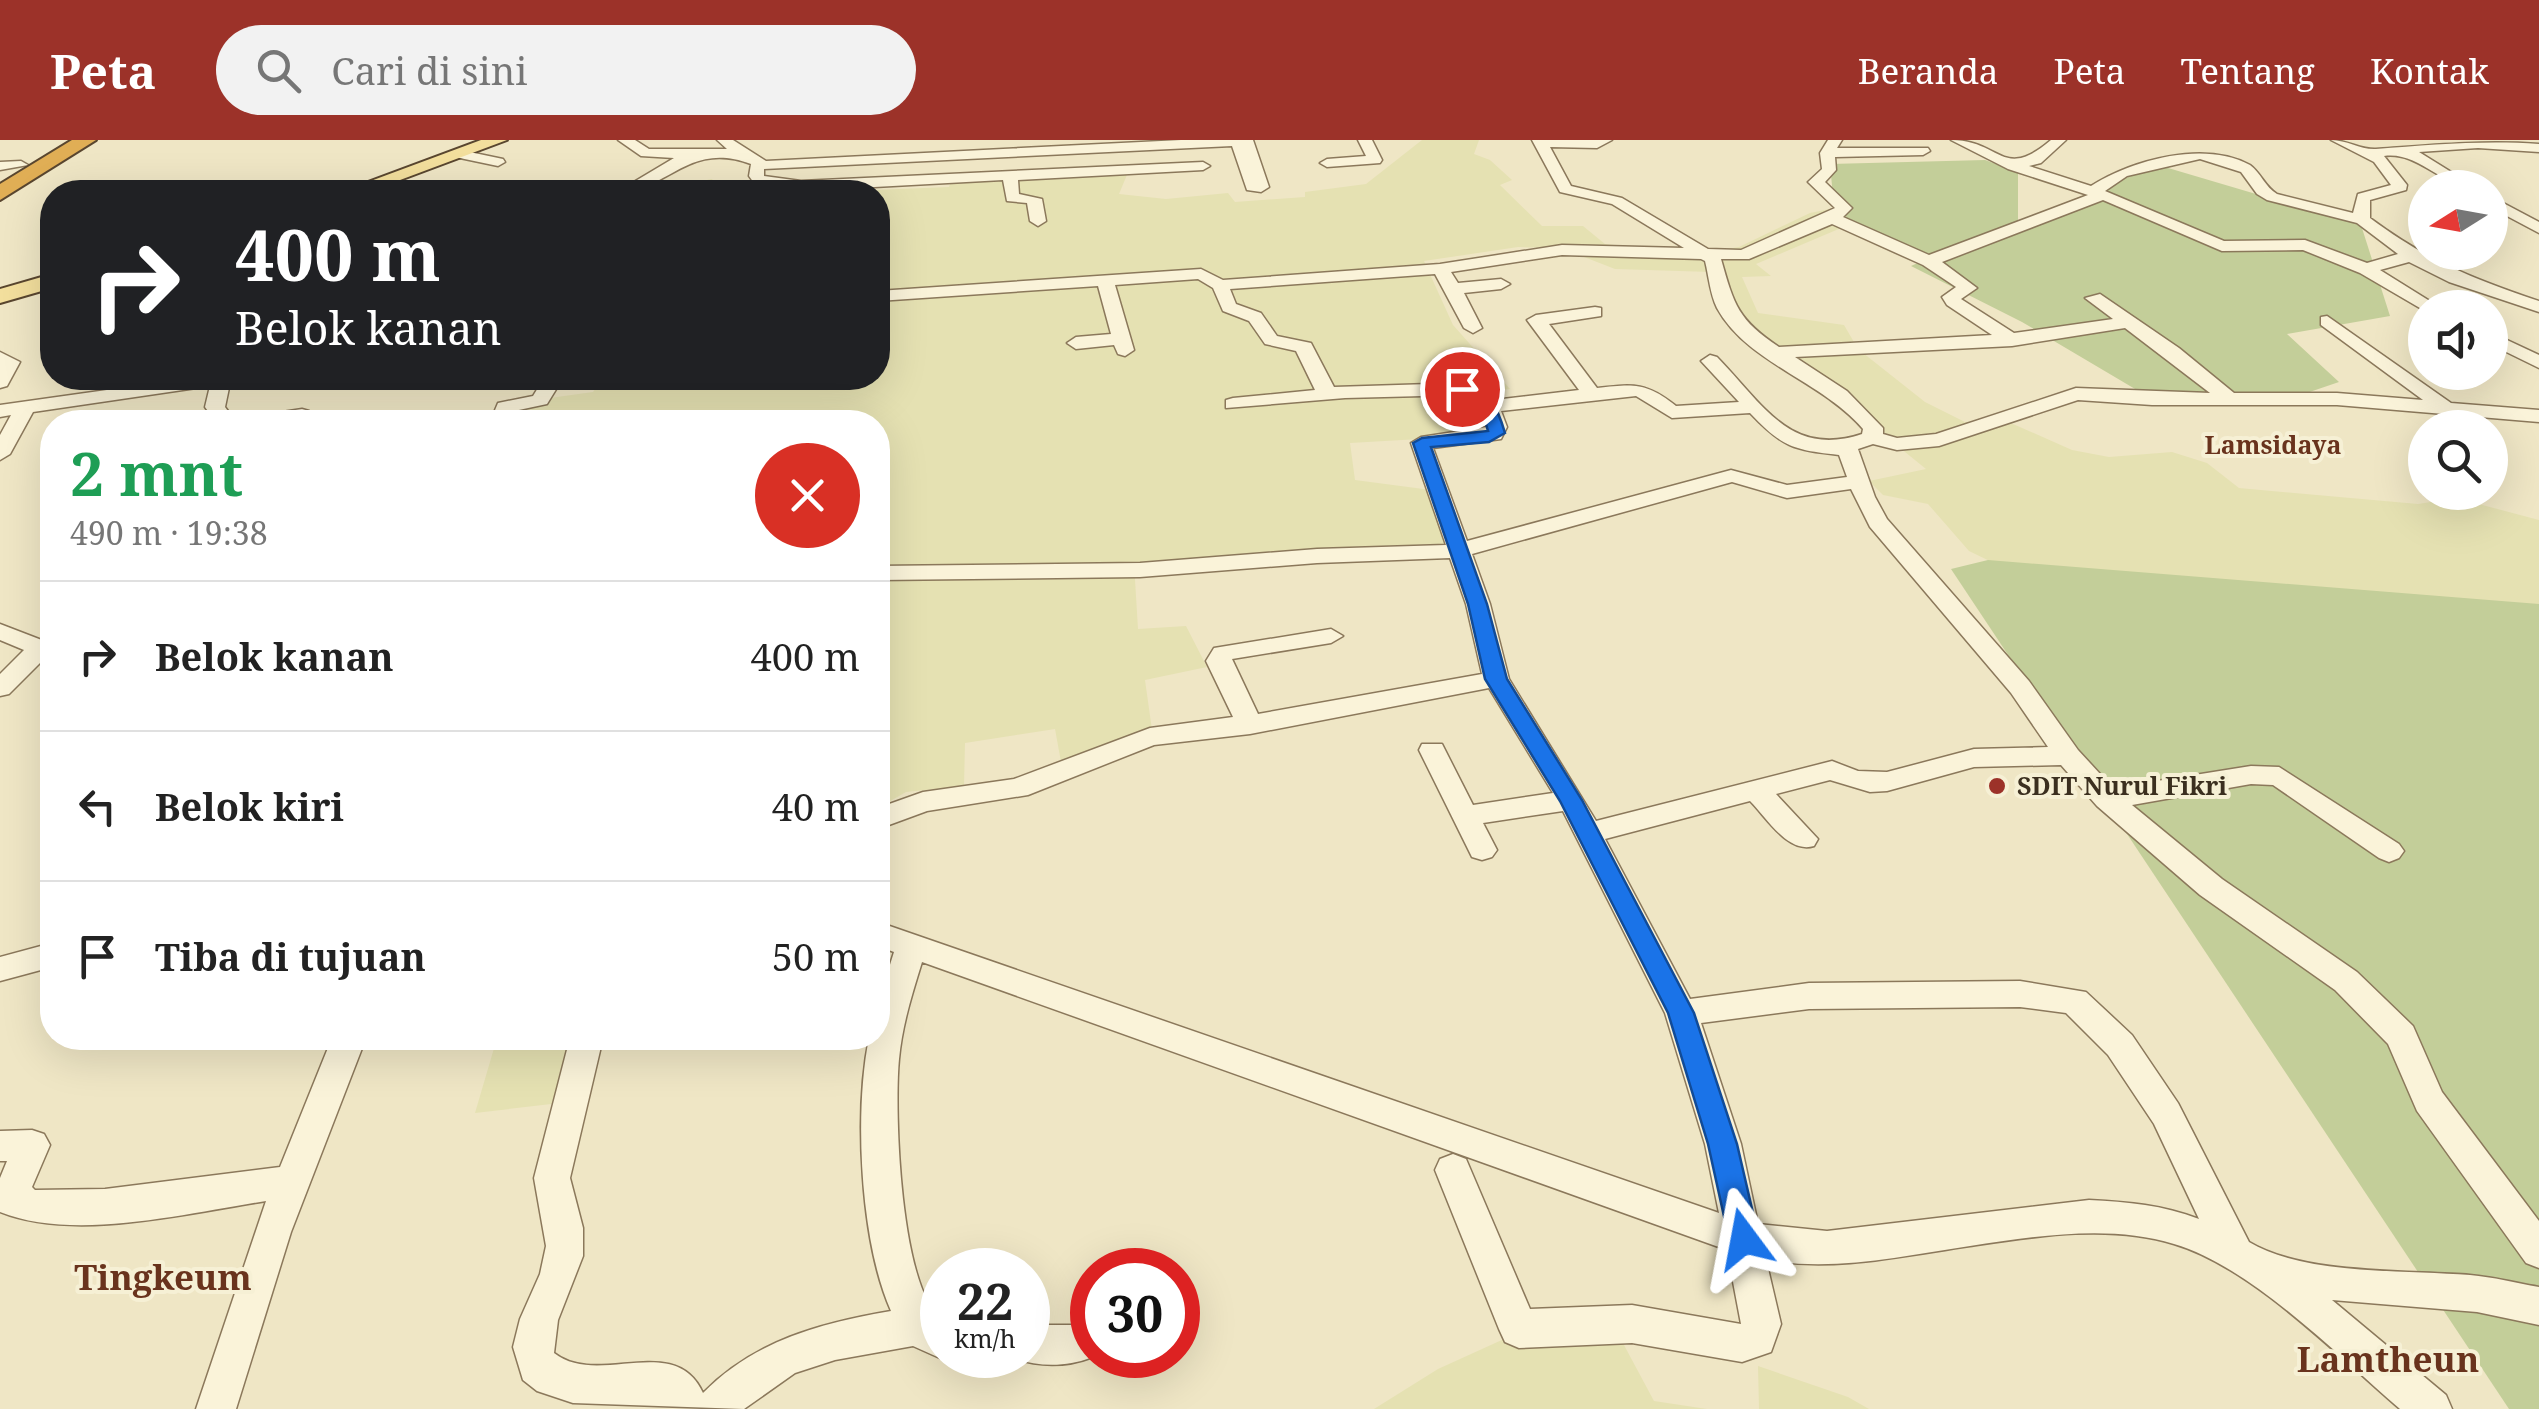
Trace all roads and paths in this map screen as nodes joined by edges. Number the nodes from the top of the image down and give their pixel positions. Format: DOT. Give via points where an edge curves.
graph roads {
  1 [pos="64,140"];
  2 [pos="86,140"];
  3 [pos="625,140"];
  4 [pos="724,140"];
  5 [pos="1200,140"];
  6 [pos="1238,140"];
  7 [pos="1246,140"];
  8 [pos="1365,140"];
  9 [pos="1605,140"];
  10 [pos="1958,140"];
  11 [pos="2059,140"];
  12 [pos="2338,140"];
  13 [pos="2517,140"];
  14 [pos="2442,141"];
  15 [pos="443,142"];
  16 [pos="1540,142"];
  17 [pos="1073,143"];
  18 [pos="1148,143"];
  19 [pos="1007,145"];
  20 [pos="479,147"];
  21 [pos="1831,147"];
  22 [pos="2403,148"];
  23 [pos="2539,148"];
  24 [pos="1922,151"];
  25 [pos="748,153"];
  26 [pos="959,153"];
  27 [pos="2370,154"];
  28 [pos="687,156"];
  29 [pos="498,162"];
  30 [pos="1322,164"];
  31 [pos="11,166"];
  32 [pos="1202,166"];
  33 [pos="2013,166"];
  34 [pos="2440,170"];
  35 [pos="1010,176"];
  36 [pos="0,178"];
  37 [pos="964,178"];
  38 [pos="384,180"];
  39 [pos="645,180"];
  40 [pos="759,180"];
  41 [pos="890,181"];
  42 [pos="0,192"];
  43 [pos="2099,193"];
  44 [pos="2508,211"];
  45 [pos="1832,218"];
  46 [pos="2363,220"];
  47 [pos="1038,221"];
  48 [pos="2539,228"];
  49 [pos="2408,253"];
  50 [pos="1704,255"];
  51 [pos="2408,257"];
  52 [pos="1929,262"];
  53 [pos="1440,268"];
  54 [pos="2366,269"];
  55 [pos="2438,270"];
  56 [pos="1105,281"];
  57 [pos="40,284"];
  58 [pos="1501,284"];
  59 [pos="1220,286"];
  60 [pos="1453,289"];
  61 [pos="2408,293"];
  62 [pos="890,295"];
  63 [pos="0,296"];
  64 [pos="2094,298"];
  65 [pos="2539,307"];
  66 [pos="1595,312"];
  67 [pos="2128,322"];
  68 [pos="2326,322"];
  69 [pos="1473,328"];
  70 [pos="2012,340"];
  71 [pos="1076,342"];
  72 [pos="2508,346"];
  73 [pos="1773,352"];
  74 [pos="0,358"];
  75 [pos="1710,361"];
  76 [pos="2539,362"];
  77 [pos="0,382"];
  78 [pos="146,390"];
  79 [pos="546,390"];
  80 [pos="120,394"];
  81 [pos="1339,394"];
  82 [pos="1591,394"];
  83 [pos="2228,398"];
  84 [pos="1233,404"];
  85 [pos="1489,406"];
  86 [pos="1755,407"];
  87 [pos="2444,407"];
  88 [pos="24,408"];
  89 [pos="117,410"];
  90 [pos="504,410"];
  91 [pos="0,411"];
  92 [pos="2539,416"];
  93 [pos="1859,442"];
  94 [pos="0,454"];
  95 [pos="1858,481"];
  96 [pos="1456,551"];
  97 [pos="890,573"];
  98 [pos="0,631"];
  99 [pos="1331,636"];
  100 [pos="40,644"];
  101 [pos="40,648"];
  102 [pos="1496,679"];
  103 [pos="0,688"];
  104 [pos="1250,725"];
  105 [pos="1432,750"];
  106 [pos="2068,756"];
  107 [pos="1758,792"];
  108 [pos="1571,800"];
  109 [pos="2107,800"];
  110 [pos="890,814"];
  111 [pos="1465,816"];
  112 [pos="1588,833"];
  113 [pos="1804,839"];
  114 [pos="1482,850"];
  115 [pos="2389,852"];
  116 [pos="894,940"];
  117 [pos="40,959"];
  118 [pos="0,969"];
  119 [pos="890,993"];
  120 [pos="1681,1013"];
  121 [pos="345,1050"];
  122 [pos="583,1050"];
  123 [pos="884,1050"];
  124 [pos="0,1146"];
  125 [pos="1453,1170"];
  126 [pos="292,1181"];
  127 [pos="1744,1239"];
  128 [pos="2539,1251"];
  129 [pos="2250,1264"];
  130 [pos="2539,1306"];
  131 [pos="920,1320"];
  132 [pos="920,1334"];
  133 [pos="216,1409"];
  134 [pos="690,1409"];
  135 [pos="716,1409"];
  136 [pos="2432,1409"];
  1 -- 31 [label="highway"];
  2 -- 42 [label="highway"];
  3 -- 28 [label="street" via="646,154"];
  4 -- 25 [label="street"];
  5 -- 18 [label="street"];
  6 -- 7 [label="street"];
  6 -- 7 [label="street" via="1252,186 1261,187"];
  6 -- 18 [label="street"];
  8 -- 30 [label="street" via="1375,160"];
  9 -- 16 [label="street"];
  10 -- 33 [label="street"];
  11 -- 33 [label="street" via="2036,160"];
  12 -- 27 [label="street"];
  13 -- 14 [label="street"];
  13 -- 23 [label="street"];
  14 -- 22 [label="street"];
  15 -- 20 [label="street"];
  16 -- 50 [label="street" via="1565,189 1616,201"];
  17 -- 18 [label="street"];
  17 -- 19 [label="street"];
  18 -- 26 [label="street"];
  19 -- 26 [label="street"];
  20 -- 29 [label="street"];
  20 -- 38 [label="main road"];
  21 -- 24 [label="street"];
  21 -- 45 [label="street" via="1829,170 1816,182 1844,208"];
  22 -- 27 [label="street"];
  22 -- 34 [label="street"];
  25 -- 26 [label="street"];
  25 -- 28 [label="street"];
  25 -- 40 [label="street"];
  26 -- 37 [label="street"];
  27 -- 46 [label="street" via="2399,184 2398,190 2363,197"];
  28 -- 39 [label="street"];
  31 -- 36 [label="highway"];
  32 -- 35 [label="street"];
  33 -- 43 [label="street"];
  35 -- 37 [label="street"];
  35 -- 47 [label="street" via="1012,198 1034,200"];
  37 -- 41 [label="street"];
  43 -- 46 [label="street" via="2122,173 2204,154 2246,170 2272,197"];
  43 -- 52 [label="street"];
  43 -- 54 [label="street" via="2222,246 2305,245"];
  44 -- 48 [label="street"];
  45 -- 50 [label="street" via="1754,252"];
  45 -- 52 [label="street"];
  46 -- 49 [label="street"];
  50 -- 53 [label="street" via="1562,250"];
  50 -- 73 [label="street" via="1714,260 1727,309"];
  51 -- 54 [label="street"];
  52 -- 70 [label="street" via="1968,288 1953,301"];
  53 -- 59 [label="street"];
  53 -- 60 [label="street"];
  54 -- 61 [label="street"];
  55 -- 65 [label="street"];
  56 -- 59 [label="street" via="1201,274"];
  56 -- 62 [label="street"];
  56 -- 71 [label="street" via="1123,345"];
  57 -- 63 [label="main road"];
  58 -- 60 [label="street"];
  59 -- 81 [label="street" via="1229,307 1255,317 1267,337 1304,347 1322,388"];
  60 -- 69 [label="street"];
  64 -- 67 [label="street"];
  66 -- 82 [label="street" via="1536,320"];
  67 -- 70 [label="street"];
  67 -- 83 [label="street"];
  68 -- 87 [label="street"];
  70 -- 73 [label="street"];
  72 -- 76 [label="street"];
  73 -- 93 [label="street" via="1863,416 1873,428"];
  74 -- 77 [label="street" via="11,362"];
  75 -- 86 [label="street"];
  78 -- 80 [label="street"];
  79 -- 90 [label="street" via="540,400"];
  80 -- 88 [label="street"];
  80 -- 89 [label="street"];
  81 -- 84 [label="street"];
  81 -- 85 [label="street" via="1462,389"];
  82 -- 85 [label="street"];
  82 -- 86 [label="street" via="1644,391 1672,412"];
  83 -- 87 [label="street"];
  83 -- 93 [label="street" via="2076,394 1939,440"];
  85 -- 96 [label="street" via="1498,426 1494,435 1422,443"];
  86 -- 93 [label="street" via="1792,442 1848,450"];
  87 -- 92 [label="street"];
  88 -- 91 [label="street"];
  88 -- 94 [label="street"];
  93 -- 95 [label="street"];
  95 -- 96 [label="street" via="1792,492 1731,476"];
  95 -- 106 [label="street" via="1878,522 2020,687"];
  96 -- 97 [label="street" via="1140,570"];
  96 -- 102 [label="street" via="1478,604"];
  98 -- 100 [label="street"];
  99 -- 104 [label="street" via="1223,654 1219,661"];
  101 -- 103 [label="street"];
  102 -- 104 [label="street"];
  102 -- 108 [label="street"];
  104 -- 110 [label="street" via="1150,737 1018,788 923,802"];
  105 -- 111 [label="street"];
  106 -- 107 [label="street" via="1972,758 1874,784 1857,784 1832,770"];
  106 -- 109 [label="street"];
  107 -- 112 [label="street"];
  107 -- 113 [label="street"];
  108 -- 111 [label="street"];
  108 -- 112 [label="street"];
  109 -- 115 [label="street" via="2278,776"];
  109 -- 128 [label="street" via="2211,887 2366,999 2401,1036 2428,1101"];
  111 -- 114 [label="street"];
  112 -- 120 [label="street"];
  116 -- 119 [label="street"];
  116 -- 127 [label="street"];
  117 -- 118 [label="street"];
  120 -- 127 [label="street" via="1723,1144"];
  120 -- 129 [label="street" via="1809,996 2020,994 2074,1001 2120,1045"];
  121 -- 126 [label="street"];
  122 -- 134 [label="street" via="552,1178 565,1248 531,1353 536,1368 552,1380 670,1383"];
  123 -- 131 [label="street" via="880,1172 904,1298"];
  124 -- 126 [label="street" via="32,1146 14,1201 49,1210"];
  125 -- 127 [label="street" via="1519,1329 1632,1324 1754,1341 1761,1324"];
  126 -- 133 [label="street"];
  127 -- 129 [label="street" via="1826,1248 2112,1218 2177,1227"];
  129 -- 130 [label="street" via="2328,1282"];
  129 -- 136 [label="street"];
  132 -- 135 [label="street" via="796,1350 754,1372"];
}
